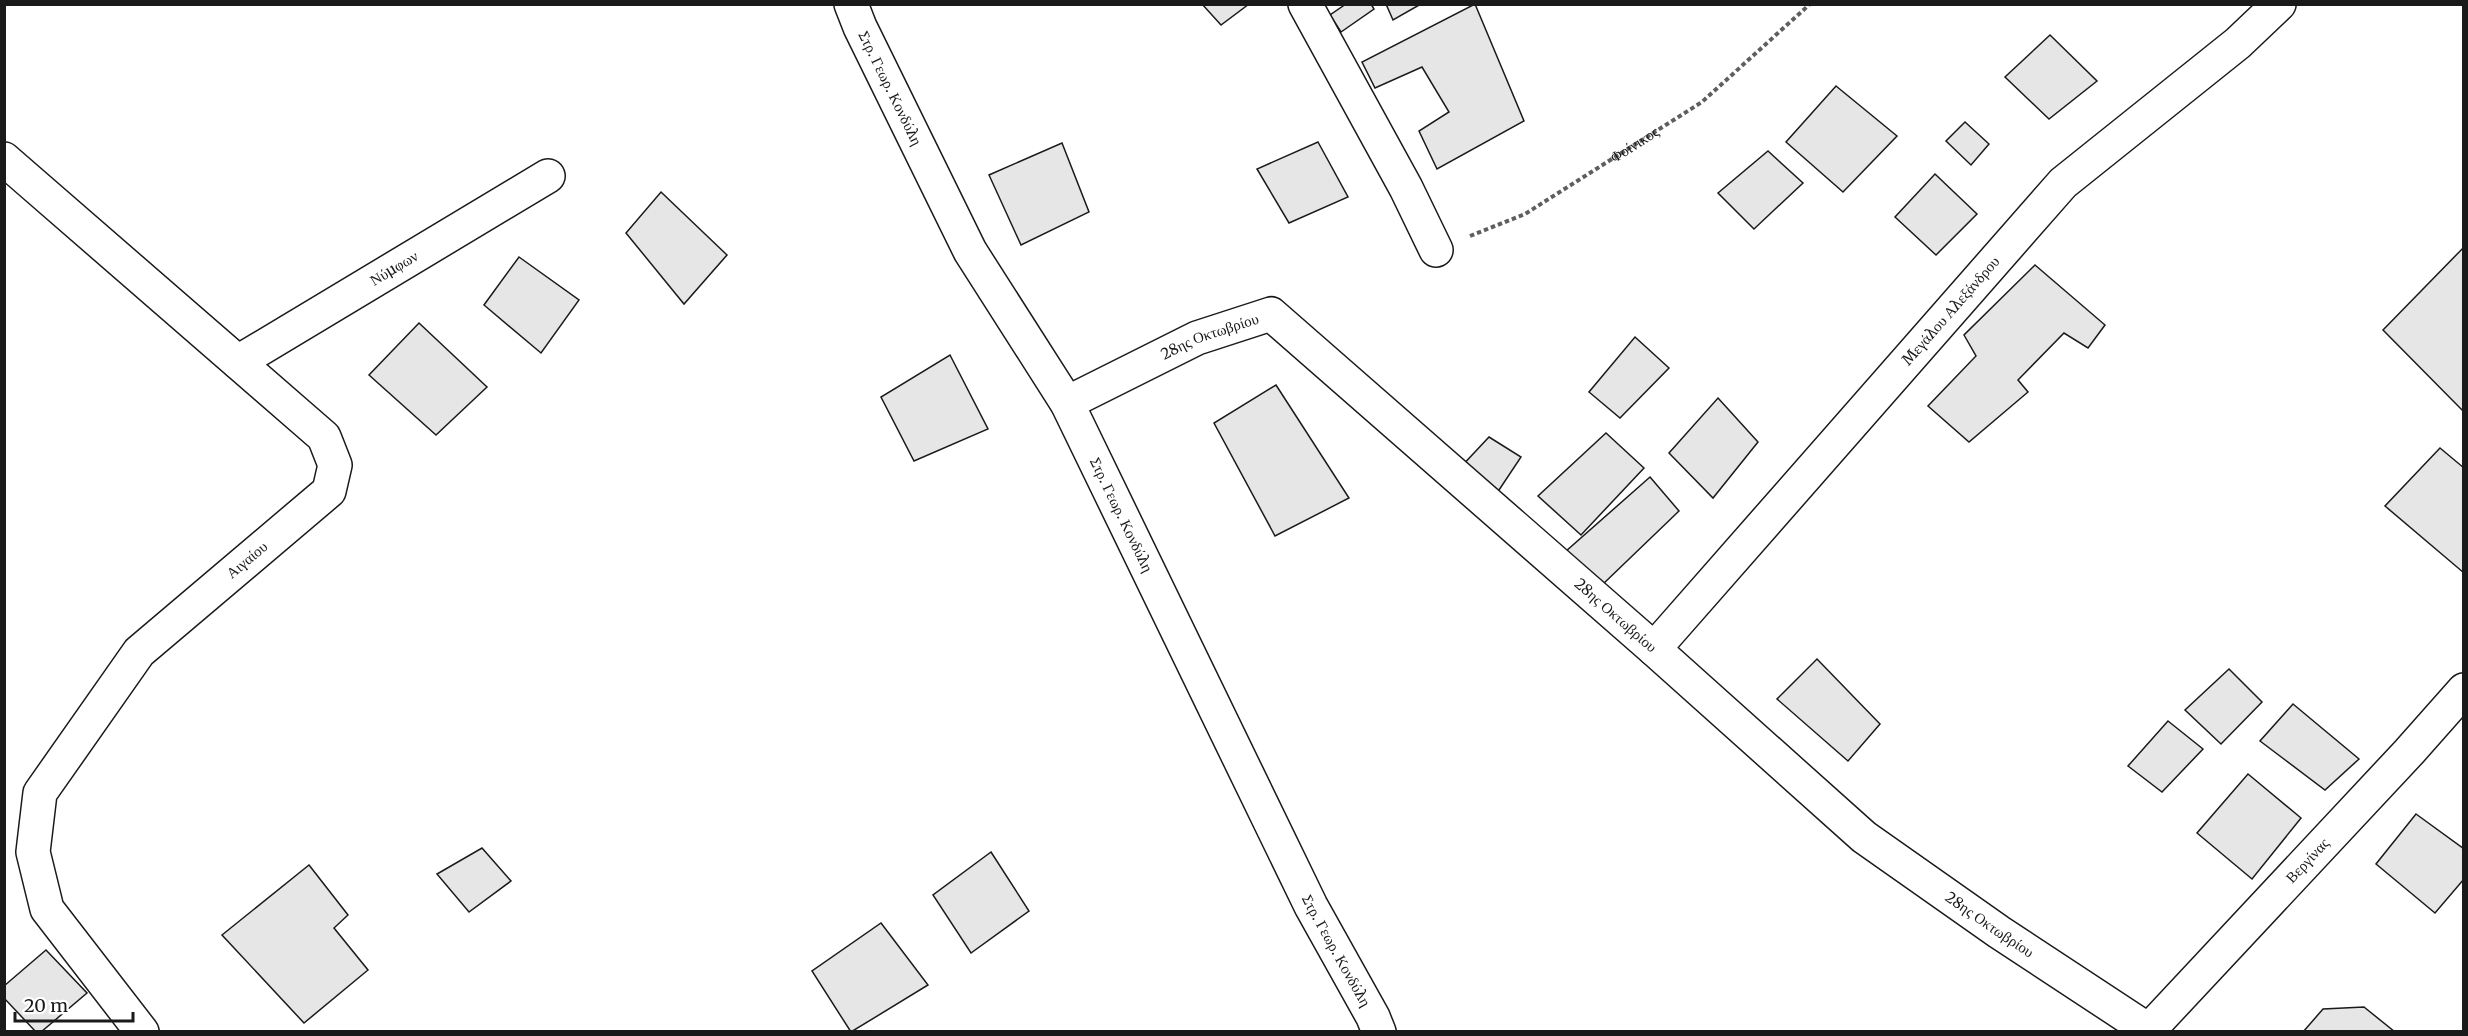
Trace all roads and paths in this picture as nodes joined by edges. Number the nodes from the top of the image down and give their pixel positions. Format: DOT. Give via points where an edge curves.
graph roads {
  1 [pos="851,4"];
  2 [pos="1305,4"];
  3 [pos="1810,4"];
  4 [pos="2279,4"];
  5 [pos="4,159"];
  6 [pos="548,176"];
  7 [pos="1436,250"];
  8 [pos="238,362"];
  9 [pos="1067,403"];
  10 [pos="1654,648"];
  11 [pos="2463,690"];
  12 [pos="2150,1031"];
  13 [pos="142,1032"];
  14 [pos="1379,1032"];
  1 -- 9 [label="street, Στρ. Γεωρ. Κονδύλη" via="970,251"];
  2 -- 7 [label="street"];
  3 -- 7 [label="path, Φοίνικος" via="1702,102 1525,214"];
  4 -- 10 [label="street, Μεγάλου Αλεξάνδρου" via="2238,43 2063,183"];
  5 -- 8 [label="street, Αιγαίου"];
  6 -- 8 [label="street, Νύμφων"];
  8 -- 13 [label="street, Αιγαίου" via="324,437 335,465 329,491 139,652 40,794 33,852 46,909"];
  9 -- 10 [label="street, 28ης Οκτωβρίου" via="1197,338 1271,314"];
  9 -- 14 [label="street, Στρ. Γεωρ. Κονδύλη" via="1311,906"];
  10 -- 12 [label="street, 28ης Οκτωβρίου" via="1863,837"];
  11 -- 12 [label="street, Βεργίνας"];
}
